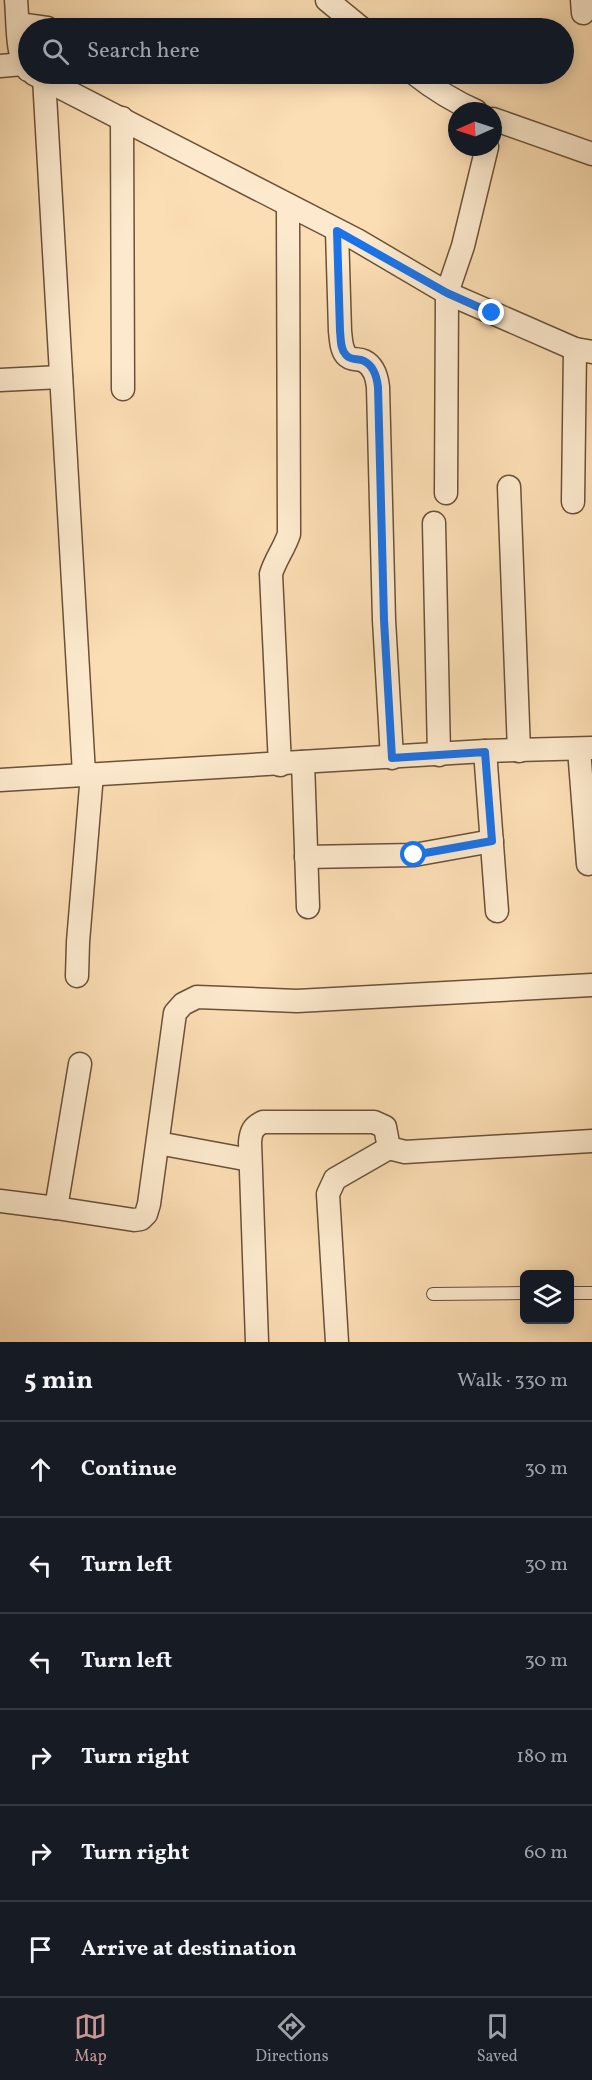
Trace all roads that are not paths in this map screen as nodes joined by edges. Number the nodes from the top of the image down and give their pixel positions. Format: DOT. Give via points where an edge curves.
graph roads {
  1 [pos="16,0"];
  2 [pos="327,0"];
  3 [pos="349,18"];
  4 [pos="18,24"];
  5 [pos="0,66"];
  6 [pos="18,69"];
  7 [pos="33,84"];
  8 [pos="55,84"];
  9 [pos="428,84"];
  10 [pos="456,102"];
  11 [pos="122,118"];
  12 [pos="502,123"];
  13 [pos="592,154"];
  14 [pos="485,156"];
  15 [pos="288,205"];
  16 [pos="337,231"];
  17 [pos="447,293"];
  18 [pos="584,351"];
  19 [pos="61,377"];
  20 [pos="0,380"];
  21 [pos="123,389"];
  22 [pos="509,487"];
  23 [pos="447,493"];
  24 [pos="573,502"];
  25 [pos="434,523"];
  26 [pos="586,749"];
  27 [pos="519,751"];
  28 [pos="485,752"];
  29 [pos="439,755"];
  30 [pos="392,758"];
  31 [pos="303,762"];
  32 [pos="280,765"];
  33 [pos="88,774"];
  34 [pos="0,780"];
  35 [pos="492,841"];
  36 [pos="306,857"];
  37 [pos="588,864"];
  38 [pos="308,907"];
  39 [pos="497,911"];
  40 [pos="77,976"];
  41 [pos="592,985"];
  42 [pos="80,1064"];
  43 [pos="592,1141"];
  44 [pos="158,1143"];
  45 [pos="389,1148"];
  46 [pos="250,1160"];
  47 [pos="0,1201"];
  48 [pos="56,1208"];
  49 [pos="520,1293"];
  50 [pos="574,1293"];
  51 [pos="592,1293"];
  52 [pos="433,1294"];
  53 [pos="257,1342"];
  54 [pos="337,1342"];
  1 -- 4 [label="street"];
  2 -- 3 [label="street"];
  5 -- 6 [label="street"];
  7 -- 19 [label="street"];
  8 -- 11 [label="street"];
  9 -- 10 [label="street"];
  11 -- 15 [label="street"];
  11 -- 21 [label="street"];
  12 -- 13 [label="street"];
  14 -- 17 [label="street" via="464,246"];
  15 -- 16 [label="street"];
  15 -- 32 [label="street" via="290,534 271,574"];
  16 -- 17 [label="street"];
  16 -- 30 [label="street" via="342,346 349,358 369,365 378,387"];
  17 -- 18 [label="street"];
  17 -- 23 [label="street"];
  18 -- 24 [label="street"];
  19 -- 20 [label="street"];
  19 -- 33 [label="street"];
  22 -- 27 [label="street"];
  25 -- 29 [label="street"];
  26 -- 27 [label="street"];
  26 -- 37 [label="street"];
  27 -- 28 [label="street"];
  28 -- 29 [label="street"];
  28 -- 35 [label="street"];
  29 -- 30 [label="street"];
  30 -- 31 [label="street"];
  31 -- 32 [label="street"];
  31 -- 36 [label="street"];
  32 -- 33 [label="street"];
  33 -- 34 [label="street"];
  33 -- 40 [label="street"];
  35 -- 36 [label="street" via="414,855"];
  35 -- 39 [label="street"];
  36 -- 38 [label="street"];
  41 -- 44 [label="street" via="297,1001 197,997 175,1013"];
  42 -- 48 [label="street"];
  43 -- 45 [label="street" via="405,1152"];
  44 -- 46 [label="street"];
  44 -- 48 [label="street" via="149,1204 141,1219"];
  45 -- 46 [label="street" via="385,1127 374,1122 263,1122 251,1130"];
  45 -- 54 [label="street" via="335,1179 328,1194"];
  46 -- 53 [label="street"];
  47 -- 48 [label="street"];
  49 -- 52 [label="lane"];
  50 -- 51 [label="lane"];
}
